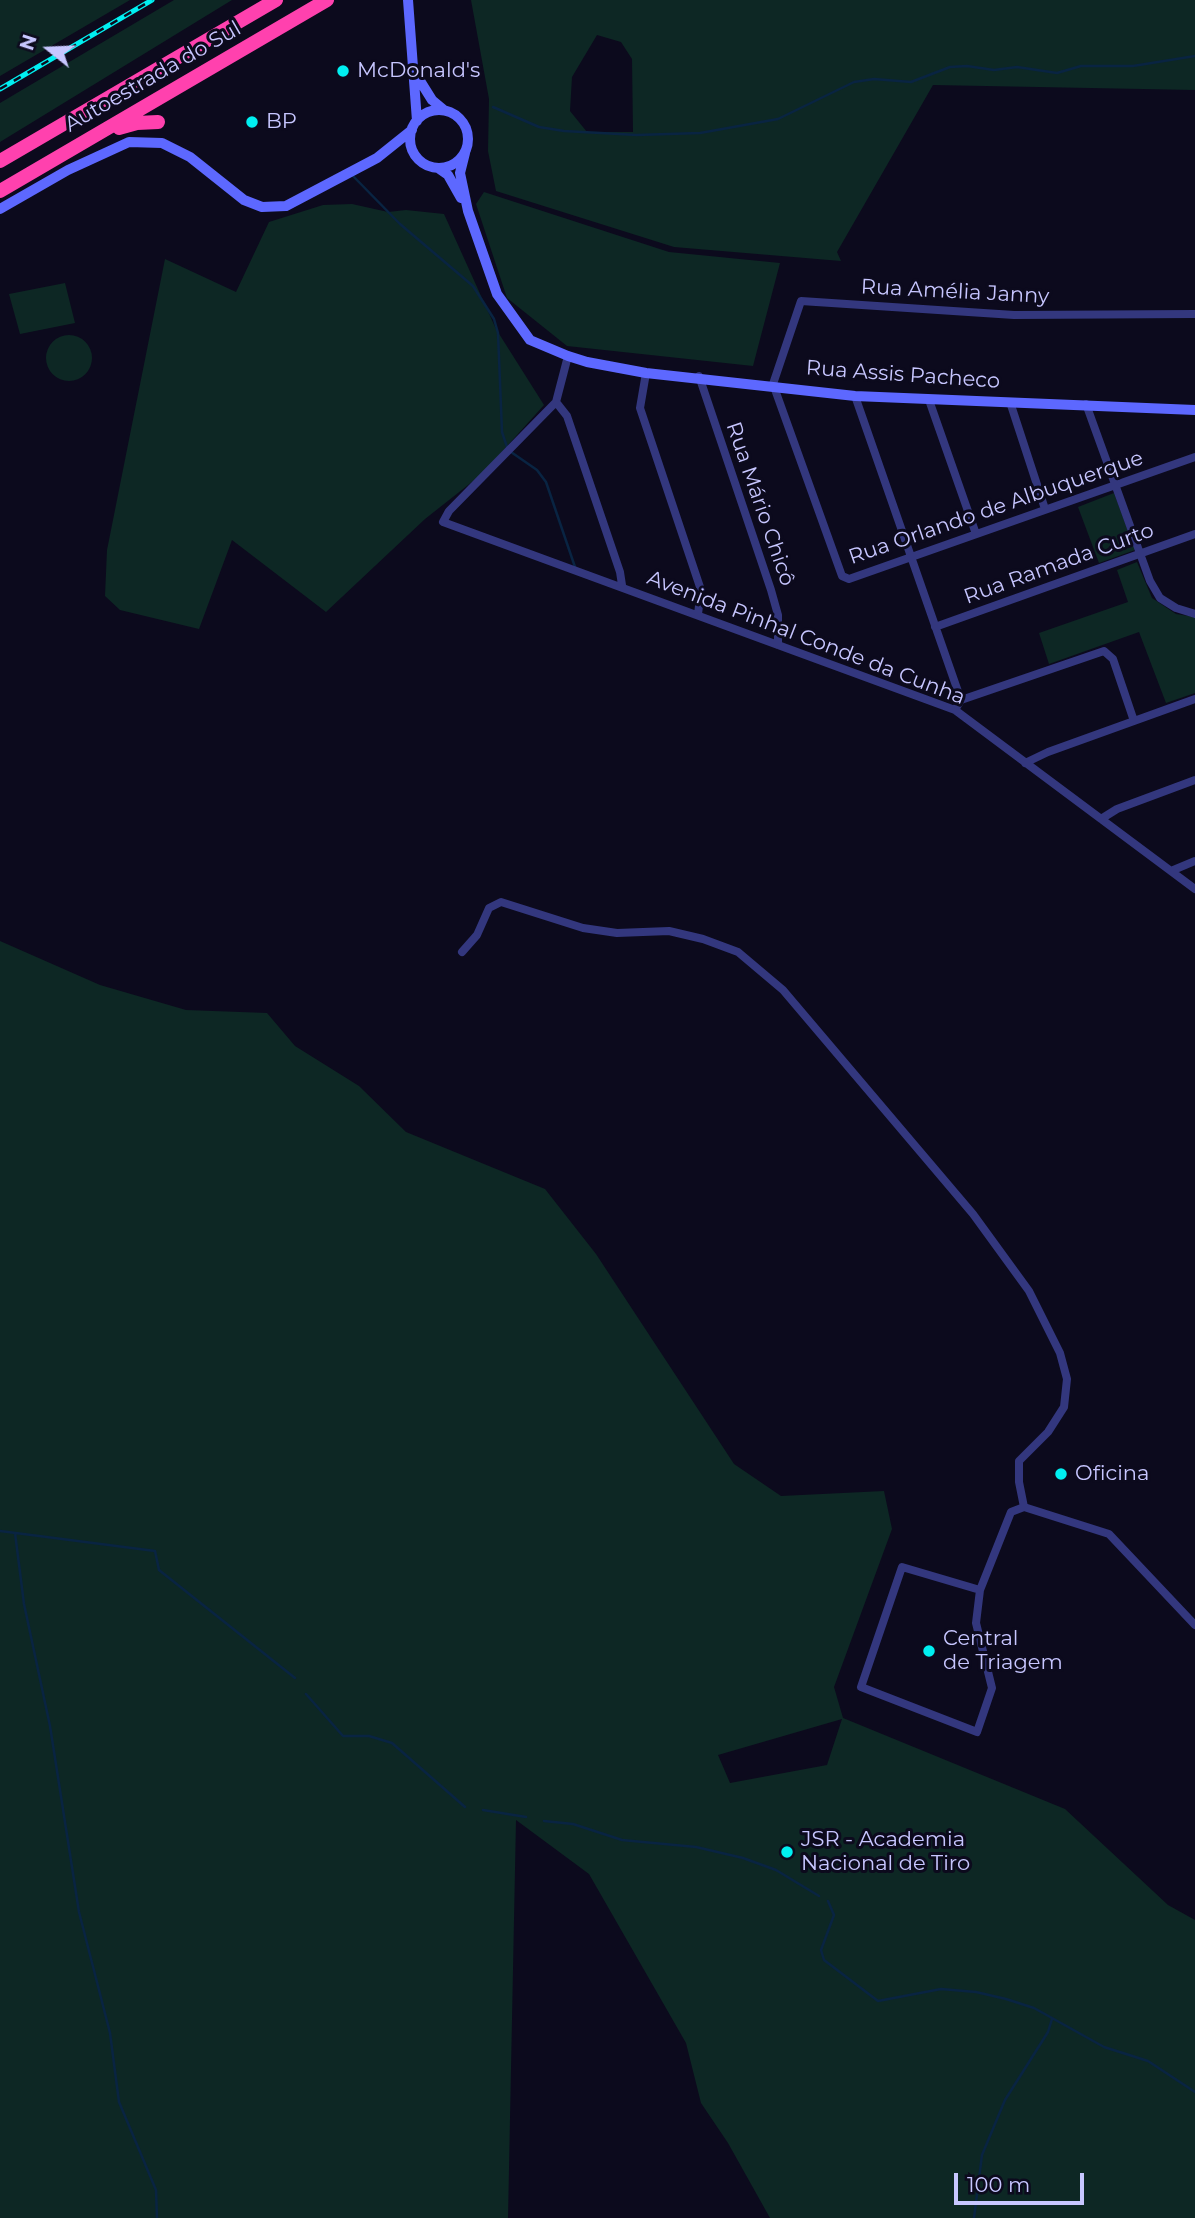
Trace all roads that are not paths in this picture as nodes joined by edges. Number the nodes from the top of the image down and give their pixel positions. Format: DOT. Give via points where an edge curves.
graph roads {
  1 [pos="276,0"];
  2 [pos="327,0"];
  3 [pos="408,0"];
  4 [pos="415,70"];
  5 [pos="444,110"];
  6 [pos="158,122"];
  7 [pos="414,126"];
  8 [pos="79,145"];
  9 [pos="464,153"];
  10 [pos="415,154"];
  11 [pos="377,158"];
  12 [pos="0,161"];
  13 [pos="438,168"];
  14 [pos="0,191"];
  15 [pos="0,209"];
  16 [pos="468,211"];
  17 [pos="1195,314"];
  18 [pos="568,356"];
  19 [pos="646,373"];
  20 [pos="699,376"];
  21 [pos="773,384"];
  22 [pos="855,396"];
  23 [pos="929,400"];
  24 [pos="556,402"];
  25 [pos="1010,402"];
  26 [pos="1086,404"];
  27 [pos="1195,410"];
  28 [pos="1195,457"];
  29 [pos="1117,486"];
  30 [pos="1045,509"];
  31 [pos="976,534"];
  32 [pos="1195,534"];
  33 [pos="1139,555"];
  34 [pos="911,559"];
  35 [pos="622,585"];
  36 [pos="698,614"];
  37 [pos="1195,614"];
  38 [pos="935,627"];
  39 [pos="778,645"];
  40 [pos="1195,699"];
  41 [pos="961,700"];
  42 [pos="955,710"];
  43 [pos="1134,721"];
  44 [pos="1025,763"];
  45 [pos="1195,780"];
  46 [pos="1101,819"];
  47 [pos="1195,862"];
  48 [pos="1171,871"];
  49 [pos="1195,888"];
  50 [pos="462,952"];
  51 [pos="1024,1507"];
  52 [pos="980,1590"];
  53 [pos="1195,1625"];
  1 -- 12 [label="highway, Autoestrada do Sul"];
  2 -- 8 [label="highway, Autoestrada do Sul"];
  3 -- 4 [label="street"];
  4 -- 5 [label="street" via="432,100"];
  4 -- 7 [label="street"];
  5 -- 7 [label="street" via="426,113"];
  5 -- 9 [label="street" via="464,124 468,137"];
  6 -- 8 [label="highway" via="137,122"];
  7 -- 10 [label="street"];
  7 -- 11 [label="street"];
  8 -- 14 [label="highway, Autoestrada do Sul"];
  9 -- 13 [label="street" via="449,166"];
  9 -- 16 [label="street" via="460,173"];
  10 -- 11 [label="street" via="399,151"];
  10 -- 13 [label="street"];
  11 -- 15 [label="street" via="286,206 262,207 244,200 190,157 162,143 129,142"];
  13 -- 16 [label="street" via="448,175"];
  16 -- 18 [label="street, Rua Assis Pacheco" via="497,294 530,340"];
  17 -- 21 [label="street, Rua Amélia Janny" via="1014,315 801,301"];
  18 -- 19 [label="street, Rua Assis Pacheco"];
  18 -- 24 [label="street"];
  19 -- 20 [label="street, Rua Assis Pacheco"];
  19 -- 36 [label="street" via="640,408 701,590"];
  20 -- 21 [label="street, Rua Assis Pacheco"];
  20 -- 39 [label="street, Rua Mário Chicô" via="771,590 778,615"];
  21 -- 22 [label="street, Rua Assis Pacheco"];
  21 -- 34 [label="street, Rua Orlando de Albuquerque" via="842,576 849,579"];
  22 -- 23 [label="street, Rua Assis Pacheco"];
  22 -- 34 [label="street"];
  23 -- 25 [label="street, Rua Assis Pacheco"];
  23 -- 31 [label="street"];
  24 -- 35 [label="street" via="567,416"];
  24 -- 35 [label="street, Avenida Pinhal Conde da Cunha" via="443,522"];
  25 -- 26 [label="street, Rua Assis Pacheco"];
  25 -- 30 [label="street"];
  26 -- 27 [label="street, Rua Assis Pacheco"];
  26 -- 29 [label="street"];
  28 -- 29 [label="street, Rua Orlando de Albuquerque"];
  29 -- 30 [label="street, Rua Orlando de Albuquerque"];
  29 -- 33 [label="street"];
  30 -- 31 [label="street, Rua Orlando de Albuquerque"];
  31 -- 34 [label="street, Rua Orlando de Albuquerque"];
  32 -- 33 [label="street, Rua Ramada Curto"];
  33 -- 37 [label="street" via="1160,598"];
  33 -- 38 [label="street, Rua Ramada Curto"];
  34 -- 38 [label="street"];
  35 -- 36 [label="street, Avenida Pinhal Conde da Cunha"];
  36 -- 39 [label="street, Avenida Pinhal Conde da Cunha"];
  38 -- 41 [label="street"];
  39 -- 42 [label="street, Avenida Pinhal Conde da Cunha"];
  40 -- 43 [label="street"];
  41 -- 42 [label="street"];
  41 -- 43 [label="street" via="1104,651 1112,659"];
  42 -- 44 [label="street, Avenida Pinhal Conde da Cunha"];
  43 -- 44 [label="street"];
  44 -- 46 [label="street, Avenida Pinhal Conde da Cunha"];
  45 -- 46 [label="street"];
  46 -- 48 [label="street, Avenida Pinhal Conde da Cunha"];
  47 -- 48 [label="street"];
  48 -- 49 [label="street, Avenida Pinhal Conde da Cunha"];
  50 -- 51 [label="street" via="477,935 489,908 501,902 583,928 669,932 703,939 738,952 783,990 973,1214 1028,1291 1060,1353 1067,1379 1064,1407 1048,1432 1019,1461"];
  51 -- 52 [label="street" via="1011,1512"];
  51 -- 53 [label="street" via="1109,1534"];
  52 -- 52 [label="street" via="902,1567 861,1687 977,1732 992,1688 976,1623"];
}
